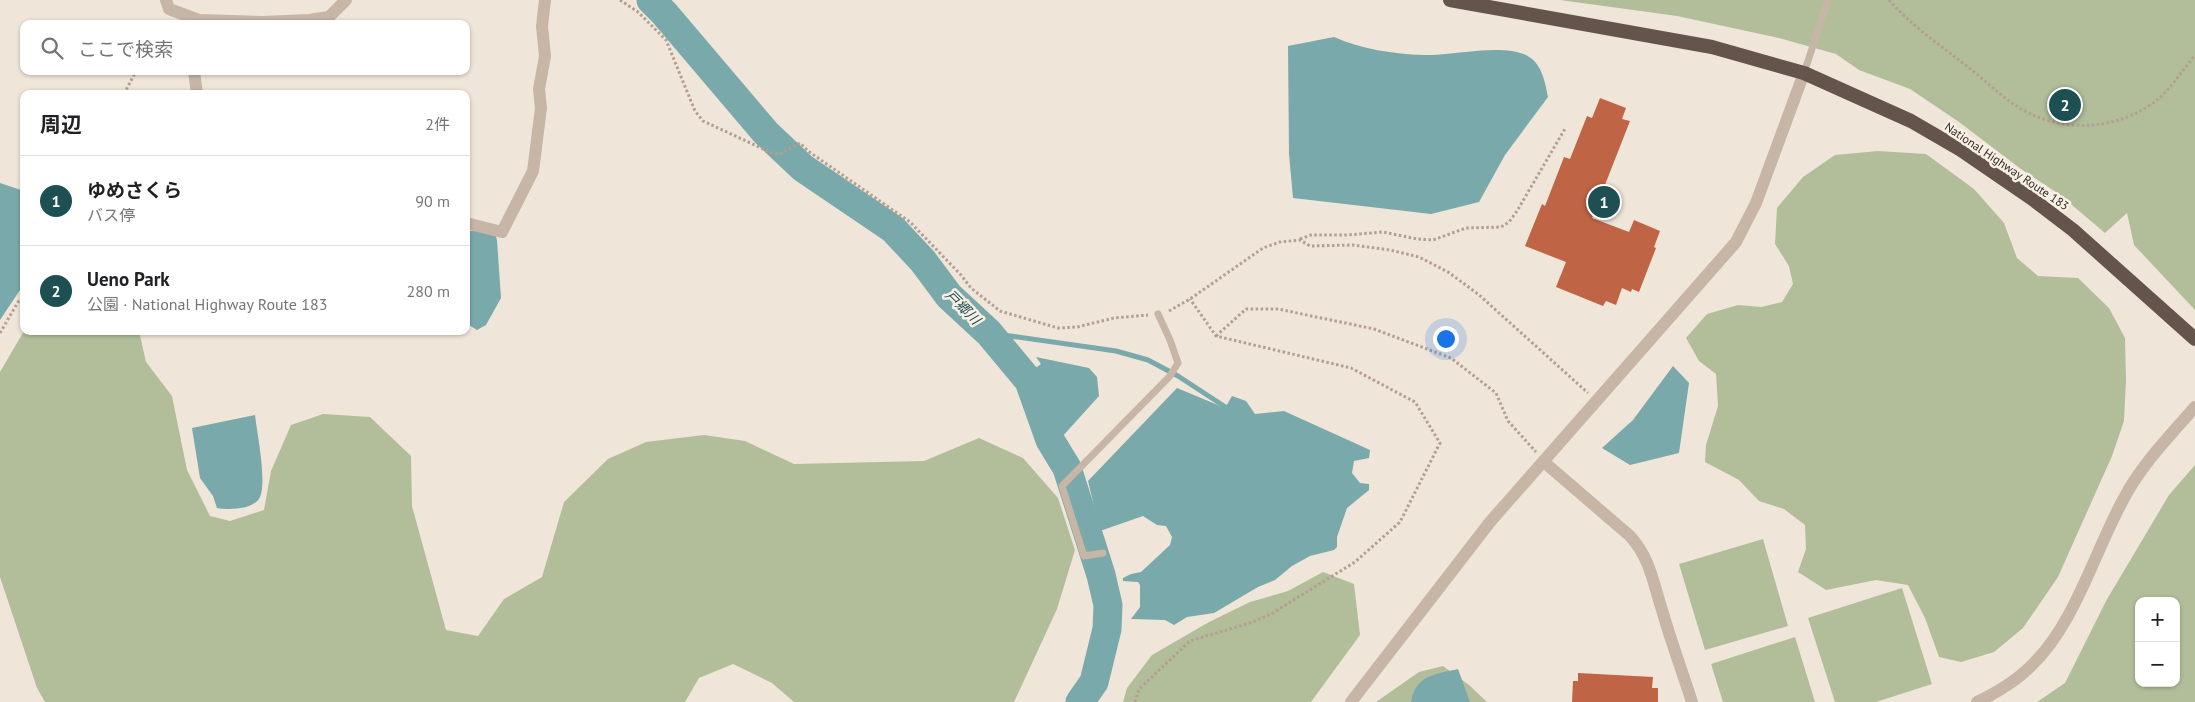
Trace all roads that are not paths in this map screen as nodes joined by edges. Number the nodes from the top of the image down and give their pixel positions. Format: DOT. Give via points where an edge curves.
graph roads {
  1 [pos="166,0"];
  2 [pos="346,0"];
  3 [pos="545,0"];
  4 [pos="1450,0"];
  5 [pos="1828,0"];
  6 [pos="194,20"];
  7 [pos="309,20"];
  8 [pos="1804,73"];
  9 [pos="195,75"];
  10 [pos="196,90"];
  11 [pos="470,225"];
  12 [pos="1158,314"];
  13 [pos="2195,339"];
  14 [pos="2195,407"];
  15 [pos="1544,462"];
  16 [pos="1102,554"];
  17 [pos="1351,702"];
  18 [pos="1692,702"];
  19 [pos="1977,702"];
  1 -- 6 [label="street" via="169,9"];
  2 -- 7 [label="street" via="329,17"];
  3 -- 11 [label="street" via="542,26 545,56 539,88 541,108 533,171 502,232"];
  4 -- 8 [label="highway, National Highway Route 183" via="1712,47"];
  5 -- 8 [label="lane"];
  8 -- 13 [label="highway, National Highway Route 183" via="1911,121 1961,150 2073,230"];
  8 -- 15 [label="street" via="1756,203 1736,242"];
  9 -- 10 [label="street"];
  12 -- 16 [label="lane" via="1178,363 1176,367 1062,486 1084,556"];
  14 -- 19 [label="street" via="2138,474 2070,610 2045,650 2031,667"];
  15 -- 17 [label="street" via="1490,522"];
  15 -- 18 [label="street" via="1641,548"];
}
